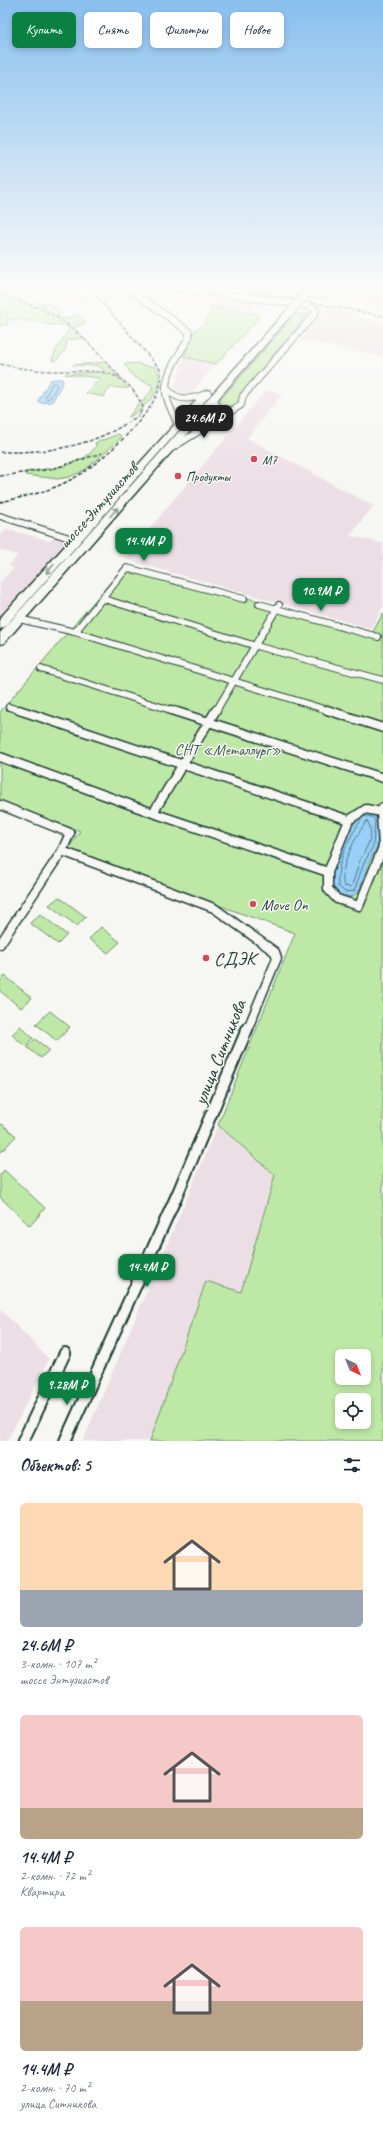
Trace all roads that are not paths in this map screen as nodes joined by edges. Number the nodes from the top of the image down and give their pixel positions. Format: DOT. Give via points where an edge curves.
graph roads {
  1 [pos="181,352"];
  2 [pos="246,352"];
  3 [pos="255,352"];
  4 [pos="282,352"];
  5 [pos="167,389"];
  6 [pos="212,393"];
  7 [pos="231,410"];
  8 [pos="178,427"];
  9 [pos="167,452"];
  10 [pos="0,516"];
  11 [pos="76,540"];
  12 [pos="104,599"];
  13 [pos="244,599"];
  14 [pos="259,604"];
  15 [pos="278,607"];
  16 [pos="19,619"];
  17 [pos="0,625"];
  18 [pos="75,632"];
  19 [pos="378,637"];
  20 [pos="0,640"];
  21 [pos="256,646"];
  22 [pos="41,669"];
  23 [pos="383,680"];
  24 [pos="234,683"];
  25 [pos="9,707"];
  26 [pos="209,723"];
  27 [pos="383,728"];
  28 [pos="0,756"];
  29 [pos="183,765"];
  30 [pos="383,778"];
  31 [pos="0,805"];
  32 [pos="382,810"];
  33 [pos="153,813"];
  34 [pos="349,820"];
  35 [pos="383,846"];
  36 [pos="62,851"];
  37 [pos="328,872"];
  38 [pos="0,944"];
  39 [pos="65,1354"];
  40 [pos="23,1441"];
  41 [pos="65,1441"];
  1 -- 5 [label="street" via="171,372"];
  2 -- 6 [label="highway"];
  3 -- 6 [label="highway, шоссе Энтузиастов, bridge" via="221,391"];
  4 -- 7 [label="street" via="244,396 241,406"];
  5 -- 6 [label="street" via="173,396 184,399"];
  5 -- 8 [label="street" via="166,395"];
  6 -- 7 [label="street" via="217,407"];
  6 -- 8 [label="highway, шоссе Энтузиастов"];
  6 -- 9 [label="highway, шоссе Энтузиастов"];
  7 -- 9 [label="street"];
  8 -- 11 [label="highway, шоссе Энтузиастов"];
  16 -- 9 [label="highway, шоссе Энтузиастов, one-way"];
  10 -- 11 [label="street"];
  11 -- 17 [label="highway, шоссе Энтузиастов, one-way"];
  12 -- 13 [label="street" via="127,568 209,587"];
  12 -- 18 [label="street"];
  12 -- 21 [label="street"];
  14 -- 15 [label="street"];
  15 -- 19 [label="street"];
  15 -- 21 [label="street"];
  16 -- 18 [label="street"];
  16 -- 20 [label="highway, шоссе Энтузиастов"];
  18 -- 24 [label="street"];
  21 -- 23 [label="street"];
  21 -- 24 [label="street"];
  22 -- 26 [label="street"];
  24 -- 26 [label="street"];
  24 -- 27 [label="street"];
  25 -- 29 [label="street"];
  26 -- 29 [label="street"];
  26 -- 30 [label="street"];
  28 -- 33 [label="street"];
  29 -- 33 [label="street"];
  29 -- 34 [label="street"];
  31 -- 36 [label="street" via="70,833"];
  32 -- 34 [label="street" via="366,809"];
  32 -- 35 [label="street"];
  33 -- 37 [label="street"];
  34 -- 37 [label="street"];
  35 -- 37 [label="street" via="359,906 337,899 332,894 328,889"];
  36 -- 38 [label="street"];
  36 -- 41 [label="street, улица Ситникова" via="214,908 275,952 277,958 202,1139"];
  39 -- 40 [label="street"];
}
